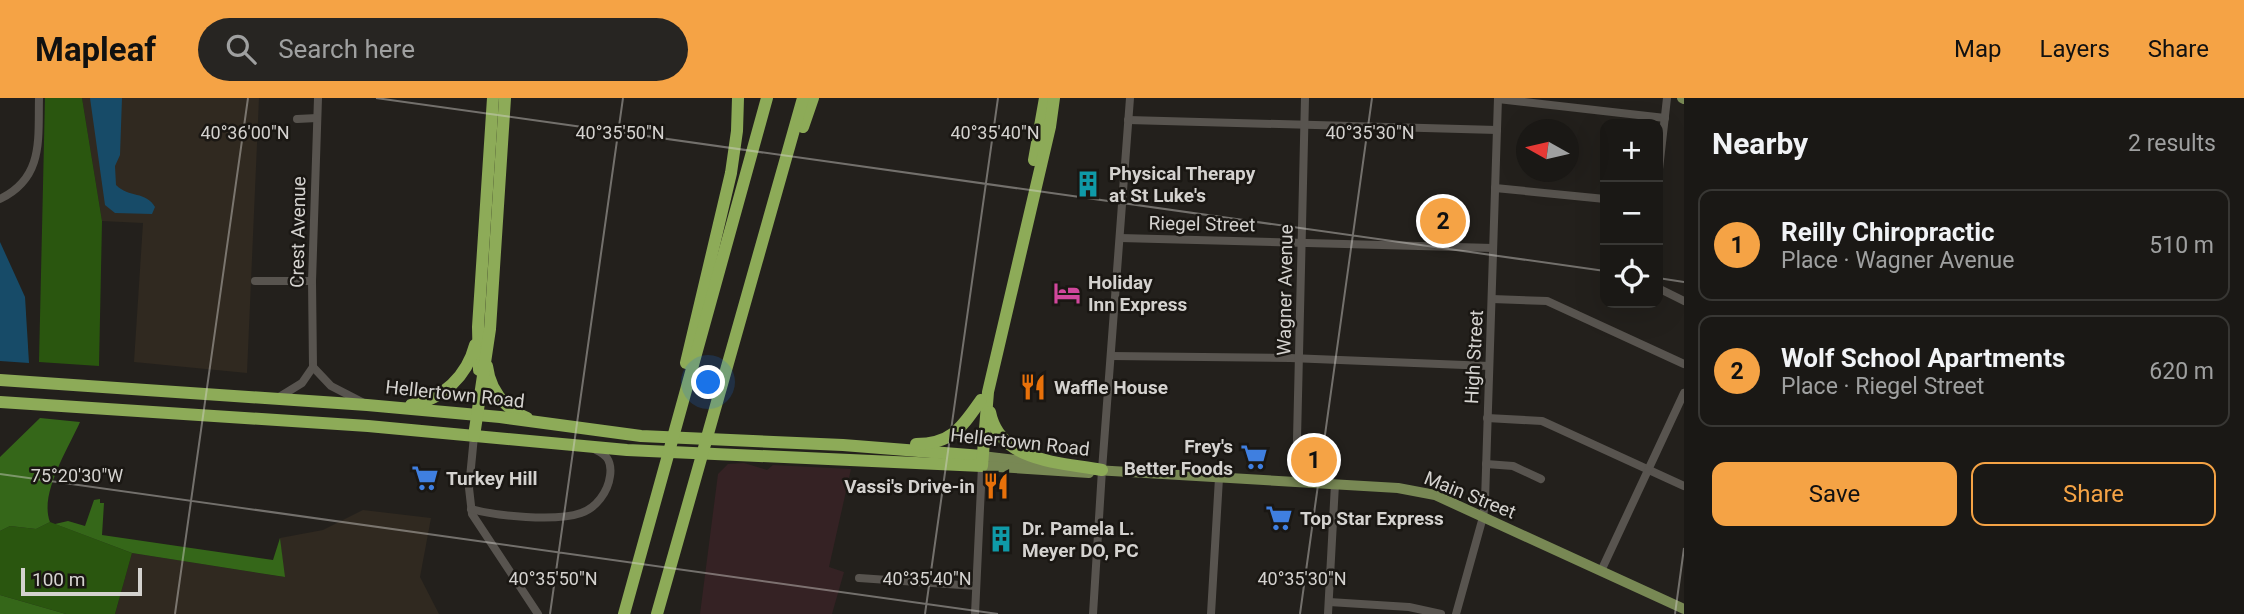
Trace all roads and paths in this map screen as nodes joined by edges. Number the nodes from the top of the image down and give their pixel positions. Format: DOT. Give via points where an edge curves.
graph roads {
  1 [pos="38,98"];
  2 [pos="318,98"];
  3 [pos="493,98"];
  4 [pos="505,98"];
  5 [pos="738,98"];
  6 [pos="767,98"];
  7 [pos="803,98"];
  8 [pos="813,98"];
  9 [pos="1045,98"];
  10 [pos="1054,98"];
  11 [pos="1130,98"];
  12 [pos="1305,98"];
  13 [pos="1667,98"];
  14 [pos="1498,99"];
  15 [pos="317,118"];
  16 [pos="1665,118"];
  17 [pos="297,119"];
  18 [pos="1128,120"];
  19 [pos="1304,125"];
  20 [pos="1497,130"];
  21 [pos="1663,135"];
  22 [pos="1495,188"];
  23 [pos="0,198"];
  24 [pos="1600,199"];
  25 [pos="1120,238"];
  26 [pos="1301,242"];
  27 [pos="1493,248"];
  28 [pos="255,281"];
  29 [pos="312,281"];
  30 [pos="1663,290"];
  31 [pos="1492,299"];
  32 [pos="1684,301"];
  33 [pos="478,327"];
  34 [pos="487,355"];
  35 [pos="1111,356"];
  36 [pos="1300,358"];
  37 [pos="1684,363"];
  38 [pos="1489,366"];
  39 [pos="313,367"];
  40 [pos="723,377"];
  41 [pos="0,380"];
  42 [pos="1684,393"];
  43 [pos="984,396"];
  44 [pos="276,399"];
  45 [pos="0,402"];
  46 [pos="367,405"];
  47 [pos="679,405"];
  48 [pos="394,407"];
  49 [pos="477,415"];
  50 [pos="1487,418"];
  51 [pos="544,423"];
  52 [pos="474,436"];
  53 [pos="576,446"];
  54 [pos="889,448"];
  55 [pos="979,461"];
  56 [pos="1486,464"];
  57 [pos="1102,470"];
  58 [pos="1648,470"];
  59 [pos="1219,478"];
  60 [pos="1541,479"];
  61 [pos="1296,482"];
  62 [pos="1335,484"];
  63 [pos="1684,486"];
  64 [pos="471,509"];
  65 [pos="1483,517"];
  66 [pos="1601,571"];
  67 [pos="859,578"];
  68 [pos="976,586"];
  69 [pos="1329,602"];
  70 [pos="1684,609"];
  71 [pos="538,614"];
  72 [pos="624,614"];
  73 [pos="657,614"];
  74 [pos="975,614"];
  75 [pos="1093,614"];
  76 [pos="1211,614"];
  77 [pos="1328,614"];
  78 [pos="1441,614"];
  79 [pos="1457,614"];
  1 -- 23 [label="street" via="35,161 23,183"];
  2 -- 15 [label="street, Crest Avenue"];
  3 -- 33 [label="highway"];
  4 -- 34 [label="highway"];
  5 -- 47 [label="highway" via="729,185"];
  6 -- 47 [label="highway"];
  7 -- 40 [label="highway"];
  8 -- 40 [label="highway"];
  9 -- 43 [label="highway" via="987,360"];
  10 -- 43 [label="highway"];
  11 -- 18 [label="street"];
  12 -- 19 [label="street, Wagner Avenue"];
  13 -- 16 [label="street"];
  14 -- 16 [label="street"];
  14 -- 20 [label="street, High Street"];
  15 -- 17 [label="street"];
  15 -- 29 [label="street, Crest Avenue"];
  16 -- 21 [label="street"];
  18 -- 19 [label="street"];
  18 -- 25 [label="street"];
  19 -- 20 [label="street"];
  19 -- 26 [label="street, Wagner Avenue"];
  20 -- 22 [label="street, High Street"];
  22 -- 24 [label="street"];
  22 -- 27 [label="street, High Street"];
  25 -- 26 [label="street, Riegel Street"];
  25 -- 35 [label="street"];
  26 -- 27 [label="street, Riegel Street"];
  26 -- 36 [label="street, Wagner Avenue"];
  27 -- 31 [label="street, High Street"];
  28 -- 29 [label="street"];
  29 -- 39 [label="street, Crest Avenue"];
  30 -- 32 [label="street"];
  31 -- 37 [label="street" via="1547,301"];
  31 -- 38 [label="street, High Street"];
  33 -- 48 [label="highway" via="474,352 454,383 438,396"];
  33 -- 49 [label="highway"];
  34 -- 49 [label="highway"];
  34 -- 51 [label="highway" via="490,382 502,400 519,414"];
  35 -- 36 [label="street"];
  35 -- 57 [label="street"];
  36 -- 38 [label="street"];
  36 -- 61 [label="street, Wagner Avenue"];
  38 -- 50 [label="street, High Street"];
  39 -- 44 [label="street" via="302,383"];
  39 -- 46 [label="street" via="331,386"];
  40 -- 73 [label="highway"];
  41 -- 44 [label="highway, Hellertown Road"];
  42 -- 58 [label="street"];
  43 -- 54 [label="highway" via="950,437 932,444"];
  43 -- 55 [label="highway"];
  43 -- 57 [label="highway" via="994,428 1012,448"];
  44 -- 46 [label="highway, Hellertown Road"];
  45 -- 52 [label="highway, Hellertown Road"];
  46 -- 48 [label="highway, Hellertown Road"];
  47 -- 72 [label="highway"];
  48 -- 49 [label="highway, Hellertown Road"];
  49 -- 51 [label="highway, Hellertown Road"];
  49 -- 52 [label="highway"];
  50 -- 56 [label="street, High Street"];
  50 -- 58 [label="street" via="1542,421"];
  51 -- 54 [label="highway, Hellertown Road" via="634,435"];
  52 -- 53 [label="highway, Hellertown Road"];
  52 -- 64 [label="street"];
  53 -- 55 [label="highway, Hellertown Road"];
  53 -- 64 [label="street" via="601,452 610,465 606,489 586,511 569,516 502,516"];
  54 -- 55 [label="highway, Hellertown Road"];
  55 -- 57 [label="main road, Hellertown Road"];
  55 -- 68 [label="street"];
  56 -- 60 [label="street" via="1513,466"];
  56 -- 65 [label="street, High Street"];
  57 -- 59 [label="main road, Main Street"];
  57 -- 75 [label="street"];
  58 -- 63 [label="street"];
  58 -- 66 [label="street"];
  59 -- 61 [label="main road, Main Street"];
  59 -- 76 [label="street"];
  61 -- 62 [label="main road, Main Street"];
  62 -- 65 [label="main road, Main Street" via="1422,491"];
  62 -- 69 [label="street"];
  64 -- 71 [label="street"];
  65 -- 66 [label="main road, Main Street"];
  65 -- 79 [label="street, High Street"];
  66 -- 70 [label="main road, Main Street"];
  67 -- 68 [label="street"];
  68 -- 74 [label="street"];
  69 -- 77 [label="street"];
  69 -- 78 [label="street" via="1409,607"];
}
